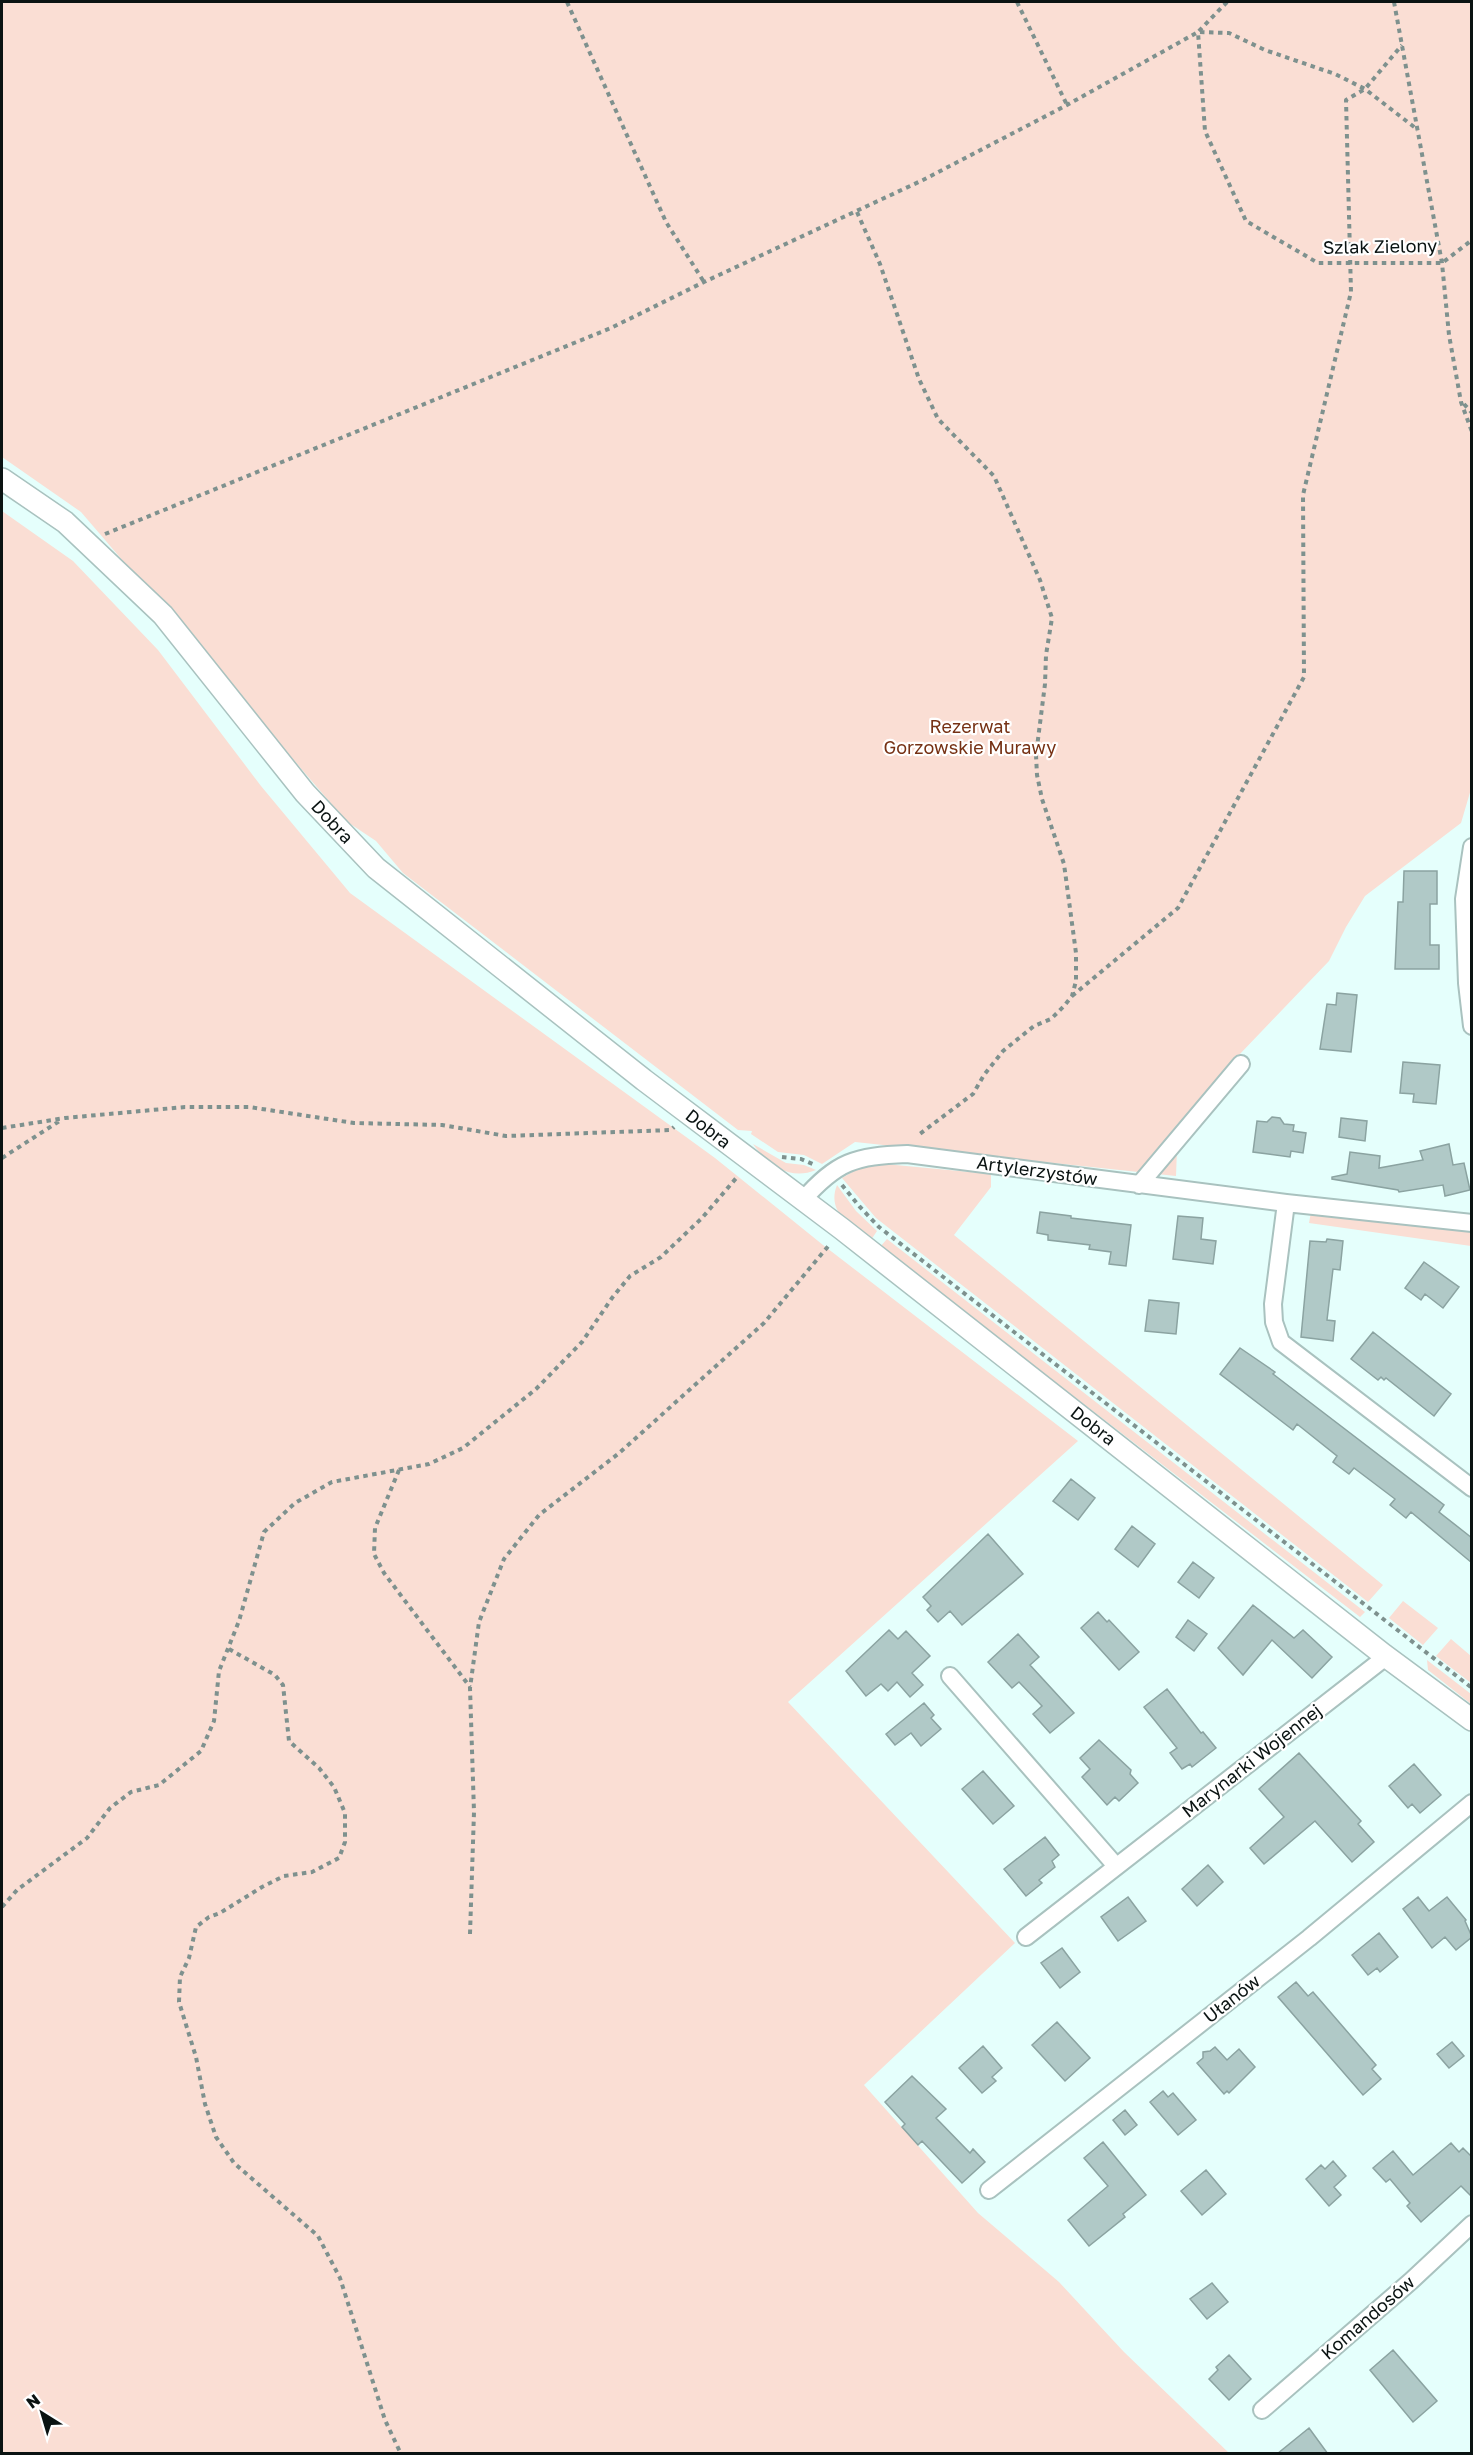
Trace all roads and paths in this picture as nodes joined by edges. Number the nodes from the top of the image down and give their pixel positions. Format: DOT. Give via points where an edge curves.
graph roads {
  1 [pos="567,2"];
  2 [pos="1017,2"];
  3 [pos="1227,2"];
  4 [pos="1394,2"];
  5 [pos="1198,33"];
  6 [pos="1402,45"];
  7 [pos="1365,88"];
  8 [pos="1067,105"];
  9 [pos="1418,130"];
  10 [pos="857,212"];
  11 [pos="1472,240"];
  12 [pos="1442,262"];
  13 [pos="704,282"];
  14 [pos="1461,402"];
  15 [pos="1472,413"];
  16 [pos="1472,432"];
  17 [pos="2,479"];
  18 [pos="108,532"];
  19 [pos="94,534"];
  20 [pos="115,538"];
  21 [pos="1472,847"];
  22 [pos="1072,996"];
  23 [pos="1472,1026"];
  24 [pos="1240,1064"];
  25 [pos="65,1118"];
  26 [pos="2,1128"];
  27 [pos="671,1130"];
  28 [pos="913,1139"];
  29 [pos="2,1158"];
  30 [pos="783,1158"];
  31 [pos="750,1161"];
  32 [pos="829,1174"];
  33 [pos="1139,1185"];
  34 [pos="802,1201"];
  35 [pos="1286,1203"];
  36 [pos="1472,1223"];
  37 [pos="842,1229"];
  38 [pos="399,1470"];
  39 [pos="1472,1488"];
  40 [pos="229,1649"];
  41 [pos="1387,1656"];
  42 [pos="950,1676"];
  43 [pos="470,1688"];
  44 [pos="1472,1688"];
  45 [pos="1472,1720"];
  46 [pos="1472,1803"];
  47 [pos="1116,1866"];
  48 [pos="2,1907"];
  49 [pos="470,1934"];
  50 [pos="1026,1937"];
  51 [pos="988,2190"];
  52 [pos="1472,2224"];
  53 [pos="1262,2410"];
  54 [pos="401,2454"];
  1 -- 13 [label="path" via="666,222"];
  2 -- 8 [label="path"];
  3 -- 5 [label="path"];
  4 -- 6 [label="path"];
  5 -- 7 [label="path" via="1229,33"];
  5 -- 8 [label="path"];
  5 -- 12 [label="path, Szlak Zielony" via="1205,130 1246,220 1318,263"];
  6 -- 7 [label="path"];
  6 -- 9 [label="path"];
  7 -- 9 [label="path"];
  7 -- 22 [label="path" via="1346,100 1351,292 1303,495 1305,677 1178,908"];
  8 -- 10 [label="path"];
  9 -- 12 [label="path"];
  10 -- 13 [label="path"];
  10 -- 22 [label="path" via="880,264 919,379 938,419 994,476 1040,580 1052,618 1037,775 1064,864 1076,953"];
  11 -- 12 [label="path, Szlak Zielony"];
  12 -- 14 [label="path"];
  13 -- 18 [label="path" via="611,328"];
  14 -- 15 [label="path"];
  14 -- 16 [label="path"];
  17 -- 19 [label="street, Dobra" via="65,522"];
  18 -- 19 [label="path"];
  18 -- 19 [label="path"];
  18 -- 20 [label="path"];
  19 -- 31 [label="street, Dobra" via="305,793 376,868"];
  21 -- 23 [label="street" via="1464,899"];
  22 -- 28 [label="path" via="1051,1019 1034,1026 1003,1051 973,1094"];
  24 -- 33 [label="street"];
  25 -- 26 [label="path"];
  25 -- 27 [label="path" via="185,1107 249,1107 354,1123 442,1125 506,1136"];
  25 -- 29 [label="path"];
  30 -- 32 [label="path" via="810,1162"];
  31 -- 34 [label="street, Dobra"];
  31 -- 38 [label="path" via="702,1218 661,1257 630,1276 582,1342 536,1389 463,1448 429,1464"];
  32 -- 33 [label="street, Artylerzystów" via="858,1159 907,1154"];
  32 -- 34 [label="street, Artylerzystów"];
  32 -- 44 [label="path" via="840,1181 879,1227"];
  33 -- 35 [label="street, Artylerzystów"];
  34 -- 37 [label="street, Dobra"];
  35 -- 36 [label="street, Artylerzystów"];
  35 -- 39 [label="street" via="1274,1304 1274,1322 1281,1342"];
  37 -- 41 [label="street, Dobra"];
  37 -- 43 [label="path" via="764,1323 618,1454 539,1515 504,1558 479,1622"];
  38 -- 40 [label="path" via="332,1482 295,1503 264,1532"];
  38 -- 43 [label="path" via="375,1528 374,1554"];
  40 -- 48 [label="path" via="219,1671 214,1721 201,1751 159,1785 131,1792 110,1808 87,1838 17,1890"];
  40 -- 54 [label="path" via="275,1674 283,1685 289,1741 334,1787 345,1813 345,1842 339,1858 312,1872 284,1876 196,1927 180,1977 179,2002 216,2137 234,2163 318,2236 340,2278 385,2420"];
  41 -- 45 [label="street, Dobra"];
  41 -- 47 [label="street, Marynarki Wojennej"];
  42 -- 47 [label="street"];
  43 -- 49 [label="path" via="474,1812"];
  46 -- 51 [label="street, Ułanów" via="1309,1938"];
  47 -- 50 [label="street, Marynarki Wojennej"];
  52 -- 53 [label="street, Komandosów"];
}
